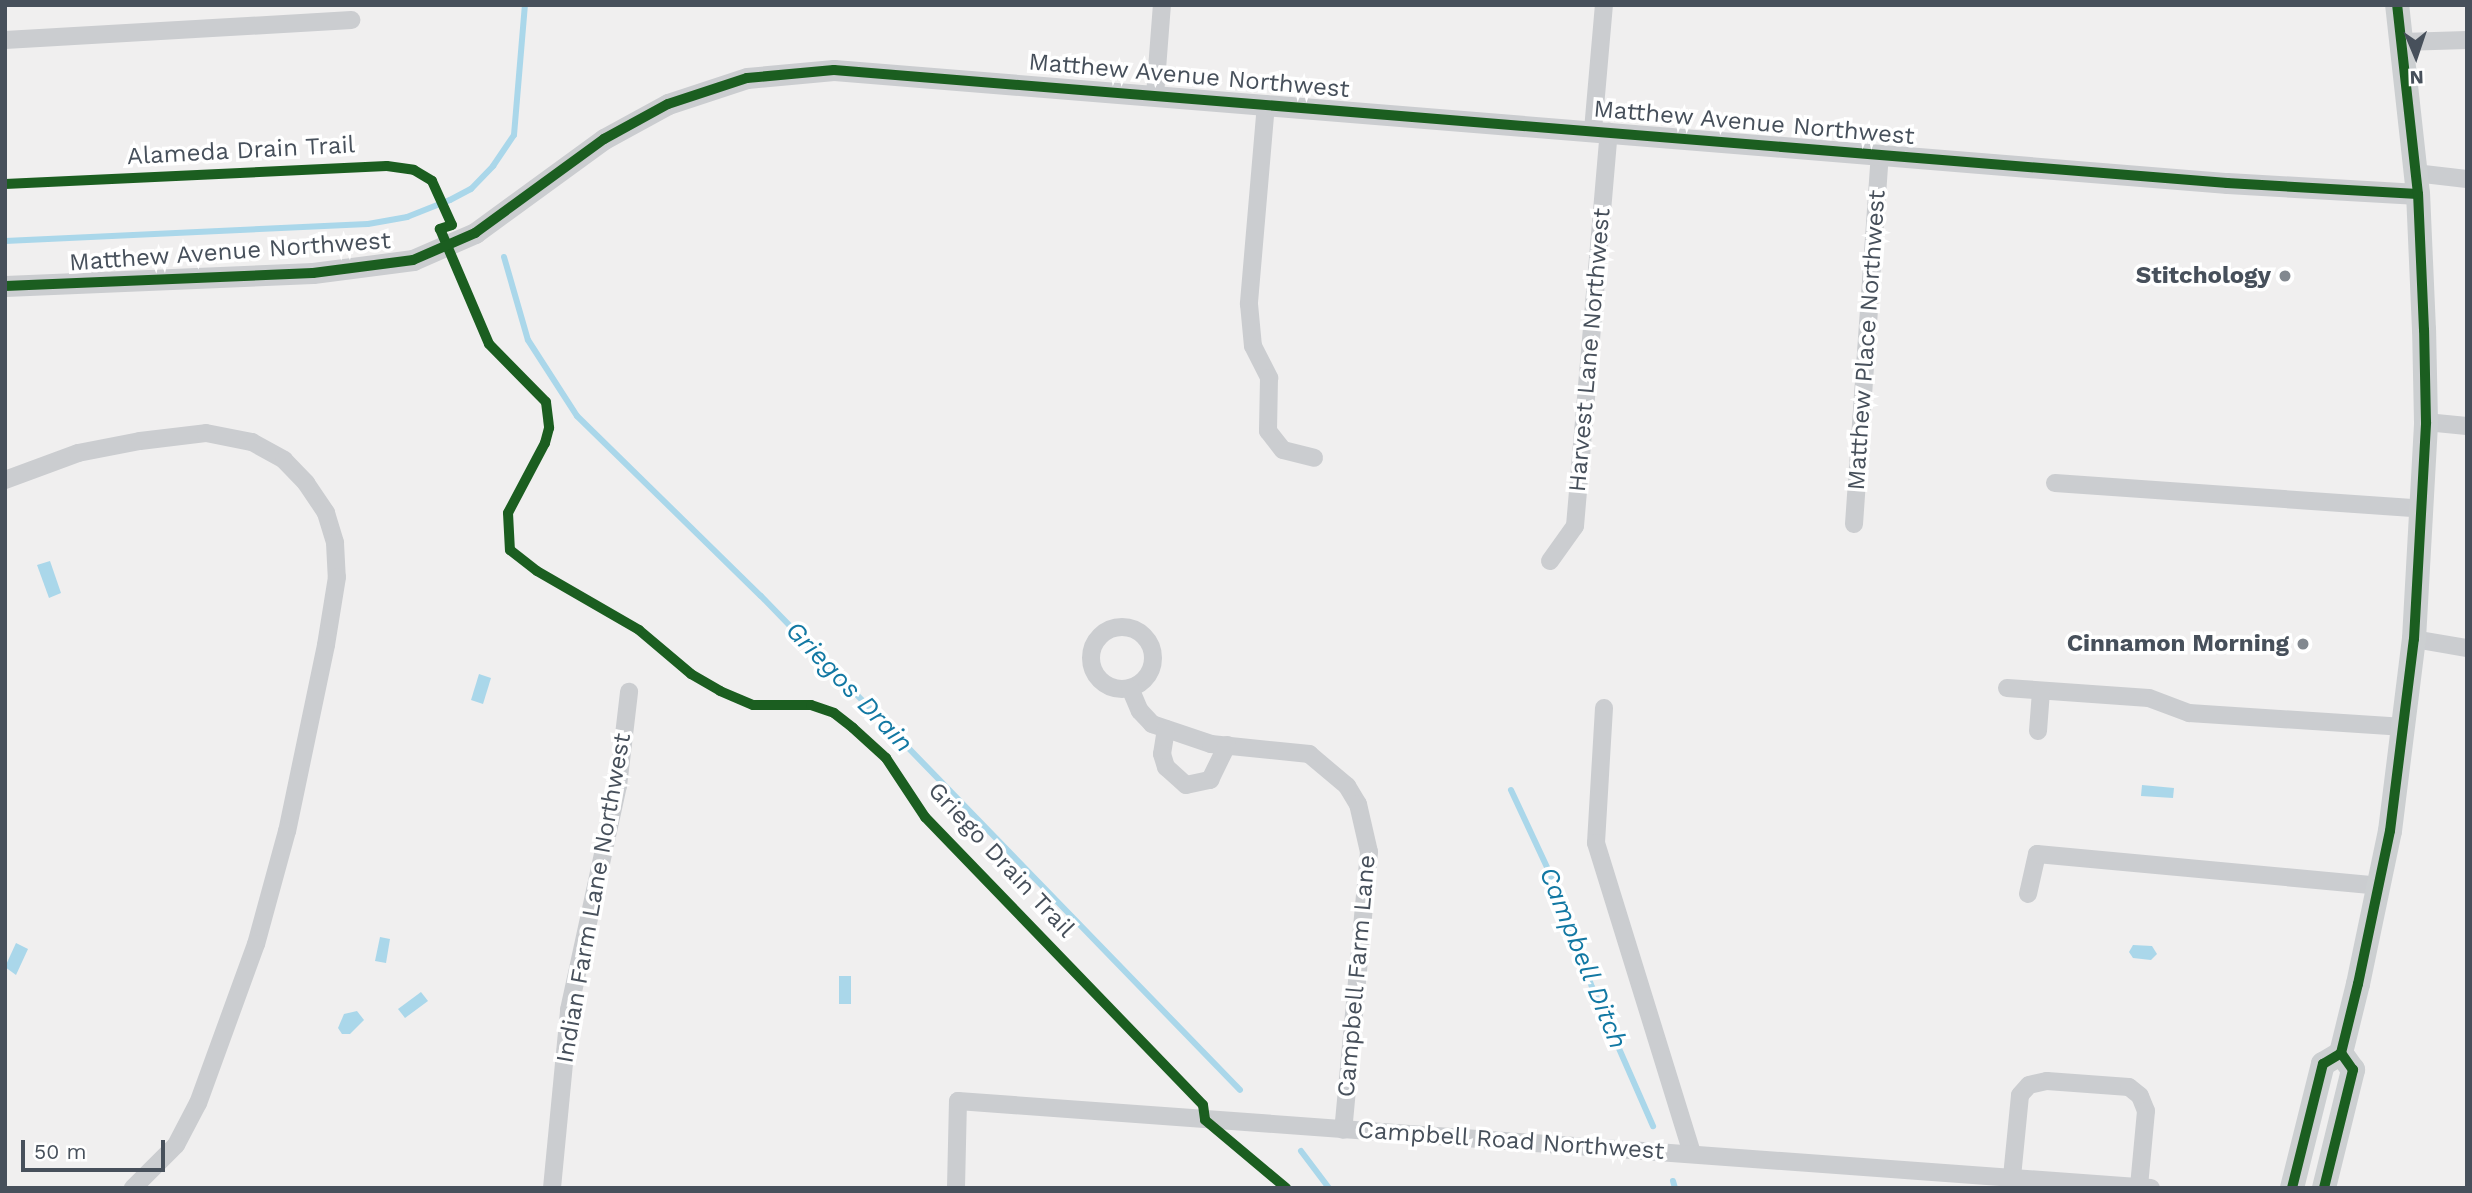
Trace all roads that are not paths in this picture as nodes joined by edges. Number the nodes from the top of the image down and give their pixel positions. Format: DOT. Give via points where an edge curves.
graph roads {
  1 [pos="1162,5"];
  2 [pos="1604,5"];
  3 [pos="2397,5"];
  4 [pos="351,20"];
  5 [pos="5,40"];
  6 [pos="2467,40"];
  7 [pos="2402,42"];
  8 [pos="1155,95"];
  9 [pos="1266,104"];
  10 [pos="1601,131"];
  11 [pos="1880,156"];
  12 [pos="2467,179"];
  13 [pos="2416,183"];
  14 [pos="5,286"];
  15 [pos="2426,422"];
  16 [pos="2467,426"];
  17 [pos="1314,458"];
  18 [pos="5,480"];
  19 [pos="2055,484"];
  20 [pos="2423,509"];
  21 [pos="1854,524"];
  22 [pos="1550,561"];
  23 [pos="2414,639"];
  24 [pos="2467,648"];
  25 [pos="1130,688"];
  26 [pos="2007,688"];
  27 [pos="2041,691"];
  28 [pos="629,692"];
  29 [pos="1604,708"];
  30 [pos="2404,727"];
  31 [pos="1166,729"];
  32 [pos="2038,731"];
  33 [pos="1227,746"];
  34 [pos="2379,886"];
  35 [pos="2028,894"];
  36 [pos="2342,1053"];
  37 [pos="1343,1130"];
  38 [pos="1692,1153"];
  39 [pos="2012,1177"];
  40 [pos="2145,1187"];
  41 [pos="134,1188"];
  42 [pos="552,1188"];
  43 [pos="956,1188"];
  44 [pos="2292,1188"];
  45 [pos="2323,1188"];
  1 -- 8 [label="street"];
  2 -- 10 [label="street, Harvest Lane Northwest"];
  3 -- 7 [label="main road"];
  4 -- 5 [label="street"];
  6 -- 7 [label="street"];
  7 -- 13 [label="main road"];
  8 -- 9 [label="street, Matthew Avenue Northwest"];
  8 -- 14 [label="street, Matthew Avenue Northwest" via="834,70 747,78 639,118 474,233 413,260 313,273"];
  9 -- 10 [label="street, Matthew Avenue Northwest"];
  9 -- 17 [label="street" via="1249,304 1253,346 1269,378 1268,431 1283,450"];
  10 -- 11 [label="street, Matthew Avenue Northwest"];
  10 -- 22 [label="street, Harvest Lane Northwest" via="1575,526"];
  11 -- 13 [label="street, Matthew Avenue Northwest"];
  11 -- 21 [label="street, Matthew Place Northwest"];
  12 -- 13 [label="street, Matthew Avenue Northwest"];
  13 -- 15 [label="main road"];
  15 -- 16 [label="street"];
  15 -- 20 [label="main road"];
  18 -- 41 [label="street" via="78,453 206,433 252,442 284,460 326,513 335,543 337,577 328,632 287,831 256,944 198,1103 176,1145"];
  19 -- 20 [label="street"];
  20 -- 23 [label="main road"];
  23 -- 24 [label="street"];
  23 -- 30 [label="main road"];
  25 -- 31 [label="street, Campbell Farm Lane" via="1140,711"];
  26 -- 27 [label="street"];
  27 -- 30 [label="street" via="2149,698 2189,713"];
  27 -- 32 [label="street"];
  28 -- 42 [label="street, Indian Farm Lane Northwest" via="618,786 569,1010"];
  29 -- 38 [label="street" via="1596,843"];
  30 -- 34 [label="main road"];
  31 -- 33 [label="street, Campbell Farm Lane"];
  31 -- 33 [label="street" via="1162,754 1166,767 1186,785 1210,780"];
  33 -- 37 [label="street, Campbell Farm Lane" via="1269,746 1308,754 1348,786 1366,821 1367,879"];
  34 -- 35 [label="street" via="2037,854"];
  34 -- 36 [label="main road"];
  36 -- 44 [label="main road" via="2323,1064"];
  36 -- 45 [label="main road" via="2353,1070"];
  37 -- 38 [label="street, Campbell Road Northwest"];
  37 -- 43 [label="street, Campbell Road Northwest" via="958,1101"];
  38 -- 39 [label="street, Campbell Road Northwest"];
  39 -- 40 [label="street, Campbell Road Northwest"];
  39 -- 40 [label="street" via="2020,1095 2029,1084 2047,1081 2129,1087 2140,1096 2146,1111"];
}
